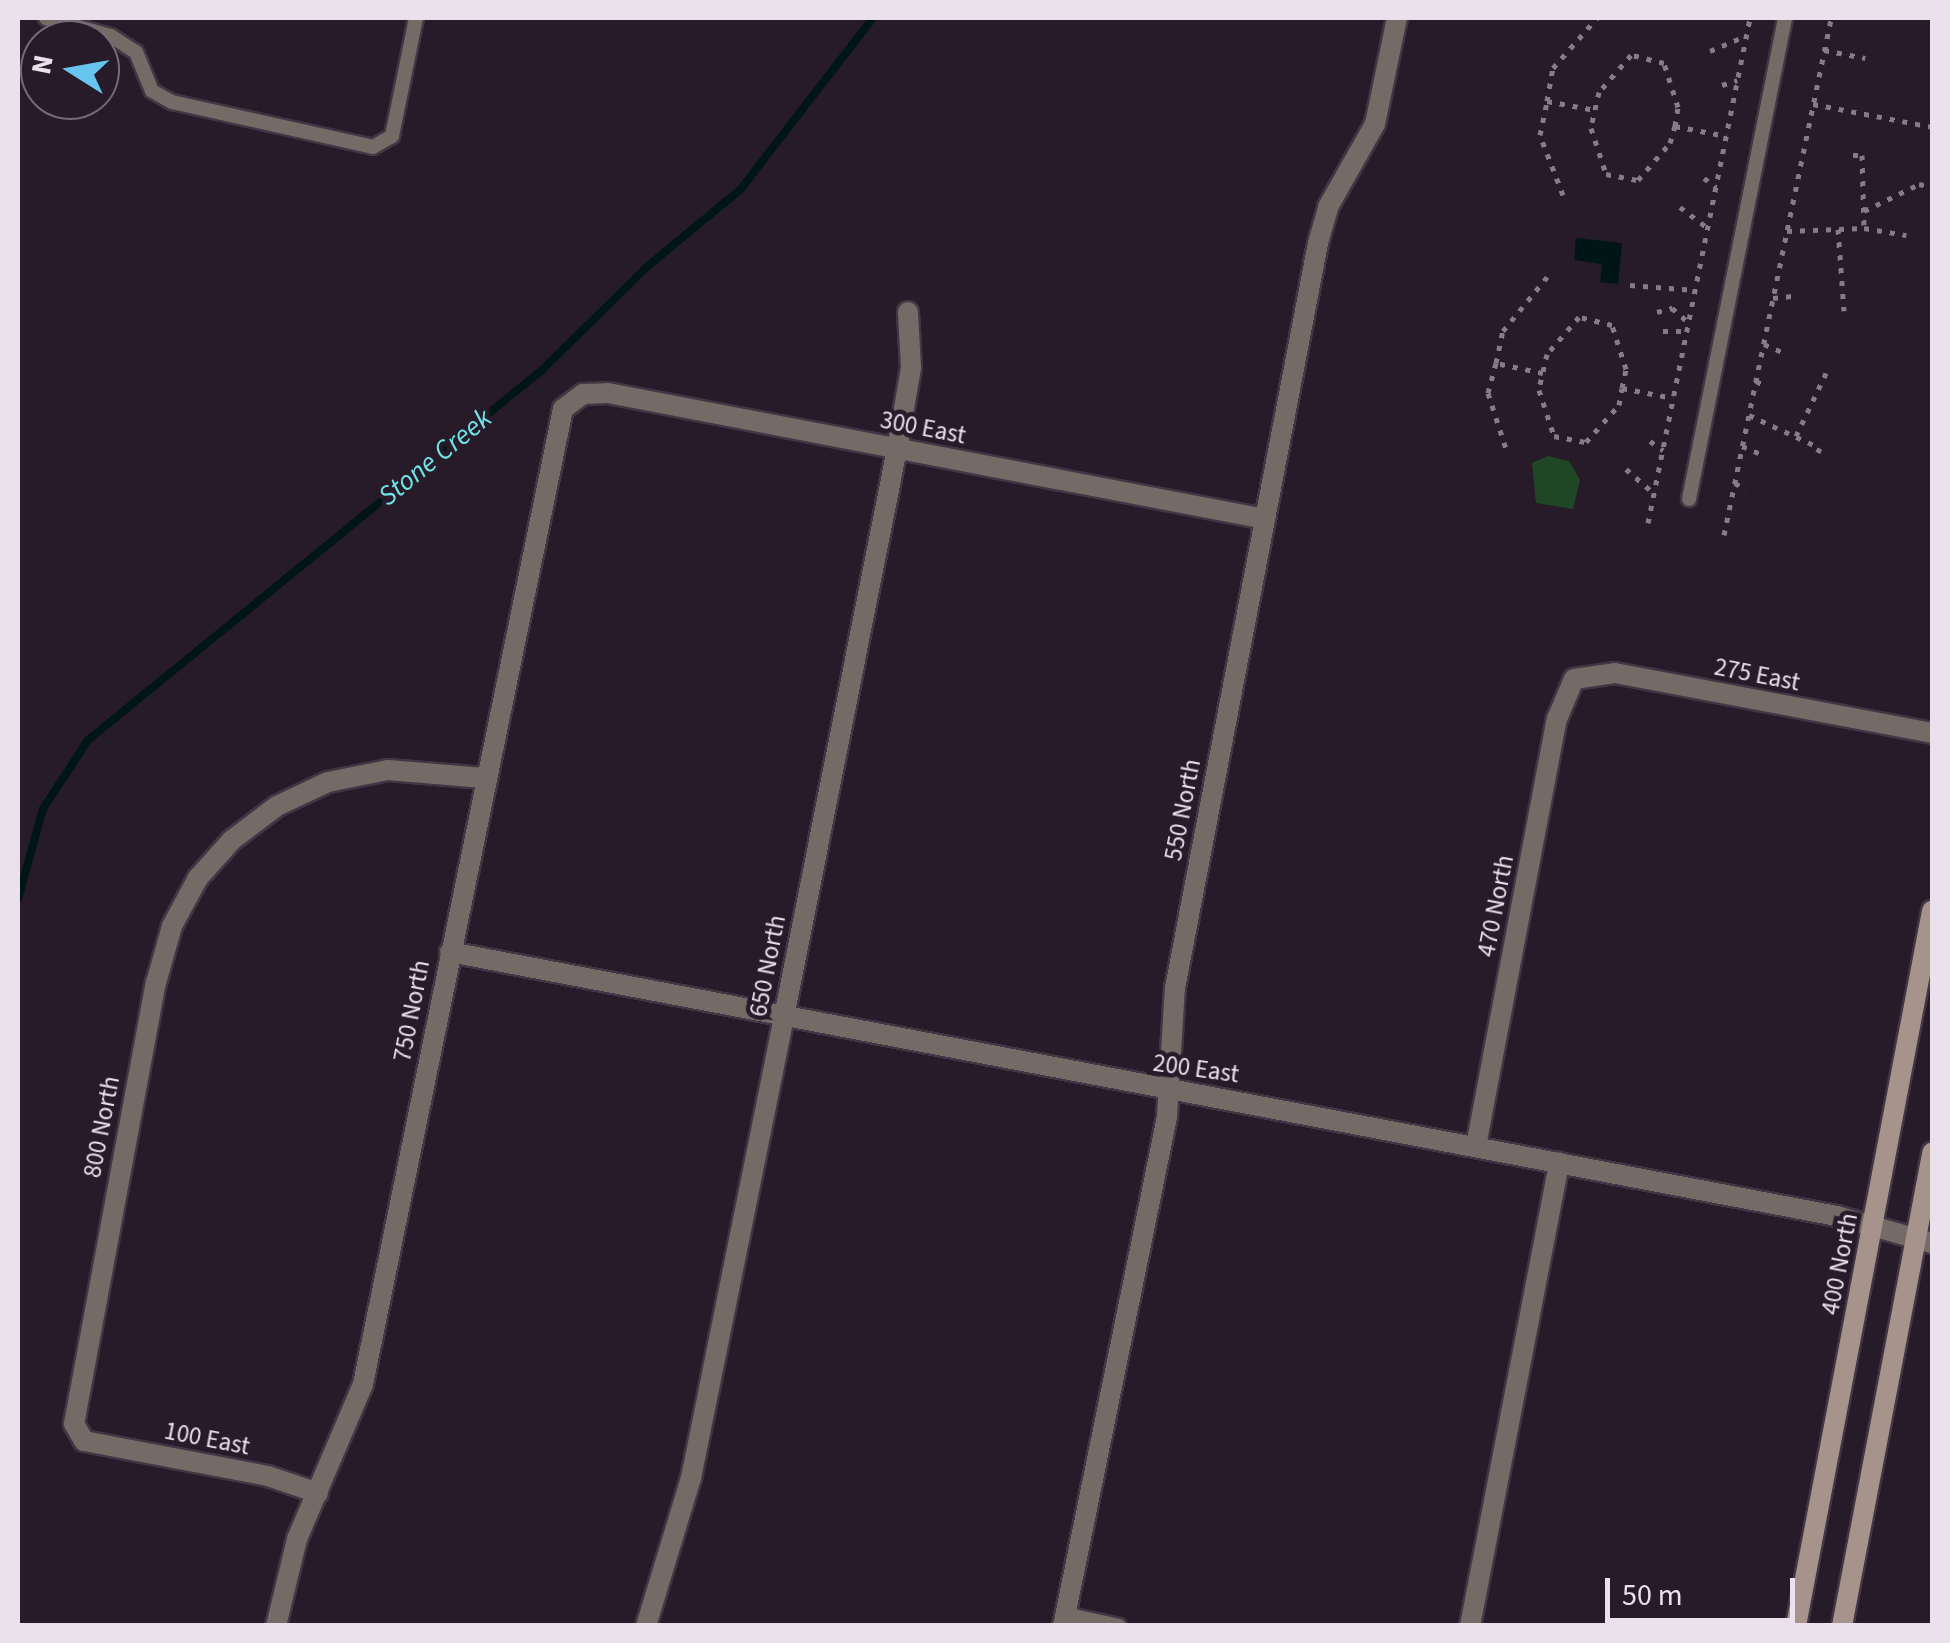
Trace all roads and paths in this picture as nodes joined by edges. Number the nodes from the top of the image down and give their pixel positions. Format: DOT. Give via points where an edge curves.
graph roads {
  1 [pos="51,18"];
  2 [pos="416,18"];
  3 [pos="1397,18"];
  4 [pos="1597,18"];
  5 [pos="1750,18"];
  6 [pos="1785,18"];
  7 [pos="1831,19"];
  8 [pos="1746,36"];
  9 [pos="1824,50"];
  10 [pos="1710,51"];
  11 [pos="1865,58"];
  12 [pos="1737,80"];
  13 [pos="1722,85"];
  14 [pos="1547,100"];
  15 [pos="1813,104"];
  16 [pos="1594,110"];
  17 [pos="1675,126"];
  18 [pos="1932,126"];
  19 [pos="1726,136"];
  20 [pos="1853,154"];
  21 [pos="1704,178"];
  22 [pos="1716,187"];
  23 [pos="1932,187"];
  24 [pos="1563,195"];
  25 [pos="1680,207"];
  26 [pos="1864,210"];
  27 [pos="1708,228"];
  28 [pos="1838,228"];
  29 [pos="1864,228"];
  30 [pos="1787,232"];
  31 [pos="1906,236"];
  32 [pos="1790,261"];
  33 [pos="1780,262"];
  34 [pos="1547,277"];
  35 [pos="1630,285"];
  36 [pos="1695,290"];
  37 [pos="1792,296"];
  38 [pos="1773,298"];
  39 [pos="1844,311"];
  40 [pos="908,312"];
  41 [pos="1657,312"];
  42 [pos="1688,322"];
  43 [pos="1686,330"];
  44 [pos="1663,331"];
  45 [pos="1764,344"];
  46 [pos="1683,349"];
  47 [pos="1784,353"];
  48 [pos="1670,354"];
  49 [pos="1496,363"];
  50 [pos="1543,372"];
  51 [pos="1826,373"];
  52 [pos="1756,381"];
  53 [pos="1768,387"];
  54 [pos="1622,388"];
  55 [pos="1673,398"];
  56 [pos="572,400"];
  57 [pos="1749,414"];
  58 [pos="1796,436"];
  59 [pos="1650,441"];
  60 [pos="1742,446"];
  61 [pos="897,449"];
  62 [pos="1662,450"];
  63 [pos="1508,455"];
  64 [pos="1763,456"];
  65 [pos="1815,458"];
  66 [pos="1626,469"];
  67 [pos="1735,483"];
  68 [pos="1746,490"];
  69 [pos="1654,494"];
  70 [pos="1688,500"];
  71 [pos="1265,520"];
  72 [pos="1648,523"];
  73 [pos="1724,534"];
  74 [pos="1574,679"];
  75 [pos="1932,733"];
  76 [pos="484,778"];
  77 [pos="1932,911"];
  78 [pos="450,952"];
  79 [pos="784,1017"];
  80 [pos="1170,1089"];
  81 [pos="1476,1146"];
  82 [pos="1932,1152"];
  83 [pos="1559,1162"];
  84 [pos="1872,1226"];
  85 [pos="1924,1241"];
  86 [pos="84,1440"];
  87 [pos="318,1493"];
  88 [pos="1064,1620"];
  89 [pos="276,1626"];
  90 [pos="646,1626"];
  91 [pos="1119,1626"];
  92 [pos="1470,1626"];
  93 [pos="1796,1626"];
  94 [pos="1842,1626"];
  1 -- 2 [label="lane" via="111,36 136,52 152,91 172,102 374,148 392,136"];
  3 -- 71 [label="street, 550 North" via="1375,124 1322,226"];
  4 -- 14 [label="path" via="1553,68"];
  5 -- 8 [label="path"];
  6 -- 70 [label="lane"];
  7 -- 9 [label="path"];
  8 -- 10 [label="path"];
  8 -- 12 [label="path"];
  9 -- 11 [label="path"];
  9 -- 15 [label="path"];
  12 -- 13 [label="path"];
  12 -- 19 [label="path"];
  14 -- 16 [label="path"];
  14 -- 24 [label="path" via="1540,134"];
  15 -- 18 [label="path"];
  15 -- 30 [label="path"];
  16 -- 17 [label="path" via="1591,128 1606,174 1638,180 1670,143"];
  16 -- 17 [label="path" via="1598,92 1631,55 1664,63 1678,108"];
  17 -- 19 [label="path"];
  19 -- 22 [label="path"];
  20 -- 26 [label="path" via="1862,154"];
  21 -- 22 [label="path"];
  22 -- 27 [label="path"];
  23 -- 26 [label="path" via="1920,184"];
  25 -- 27 [label="path"];
  26 -- 29 [label="path"];
  27 -- 36 [label="path"];
  28 -- 29 [label="path"];
  28 -- 30 [label="path"];
  28 -- 39 [label="path"];
  29 -- 31 [label="path"];
  30 -- 33 [label="path"];
  32 -- 33 [label="path"];
  33 -- 38 [label="path"];
  34 -- 49 [label="path" via="1503,331"];
  35 -- 36 [label="path"];
  36 -- 42 [label="path"];
  37 -- 38 [label="path"];
  38 -- 45 [label="path"];
  40 -- 61 [label="street, 650 North" via="910,368"];
  41 -- 42 [label="path" via="1672,308"];
  42 -- 43 [label="path"];
  43 -- 44 [label="path"];
  43 -- 46 [label="path"];
  45 -- 47 [label="path"];
  45 -- 52 [label="path"];
  46 -- 48 [label="path"];
  46 -- 55 [label="path"];
  49 -- 50 [label="path"];
  49 -- 63 [label="path" via="1488,393"];
  50 -- 54 [label="path" via="1538,390 1554,436 1586,442 1619,405"];
  50 -- 54 [label="path" via="1547,354 1579,317 1612,325 1626,370"];
  51 -- 58 [label="path"];
  52 -- 53 [label="path"];
  52 -- 57 [label="path"];
  54 -- 55 [label="path"];
  55 -- 62 [label="path"];
  56 -- 61 [label="street, 300 East" via="608,393"];
  56 -- 76 [label="street, 750 North" via="553,434"];
  57 -- 58 [label="path"];
  57 -- 60 [label="path"];
  58 -- 65 [label="path" via="1820,448"];
  59 -- 62 [label="path"];
  60 -- 64 [label="path"];
  60 -- 67 [label="path"];
  61 -- 71 [label="street, 300 East"];
  61 -- 79 [label="street, 650 North"];
  62 -- 69 [label="path"];
  66 -- 69 [label="path"];
  67 -- 68 [label="path"];
  67 -- 73 [label="path"];
  69 -- 72 [label="path"];
  71 -- 80 [label="street, 550 North" via="1175,988"];
  74 -- 75 [label="street, 275 East" via="1615,673"];
  74 -- 81 [label="street, 470 North" via="1557,718"];
  76 -- 78 [label="street, 750 North"];
  76 -- 86 [label="street, 800 North" via="420,769 355,774 277,806 232,840 184,901 159,968 74,1403"];
  77 -- 84 [label="main road, 400 North"];
  78 -- 79 [label="street, 200 East"];
  78 -- 87 [label="street, 750 North" via="362,1384"];
  79 -- 80 [label="street, 200 East"];
  79 -- 90 [label="street, 650 North" via="691,1478"];
  80 -- 81 [label="street, 200 East"];
  80 -- 88 [label="street, 550 North"];
  81 -- 83 [label="street, 200 East"];
  82 -- 85 [label="main road"];
  83 -- 84 [label="street, 200 East"];
  83 -- 92 [label="street"];
  84 -- 85 [label="street, 200 East"];
  84 -- 93 [label="main road, 400 North"];
  85 -- 94 [label="main road"];
  86 -- 87 [label="street, 100 East" via="268,1476"];
  87 -- 89 [label="street, 750 North" via="288,1566"];
  88 -- 91 [label="lane"];
}
